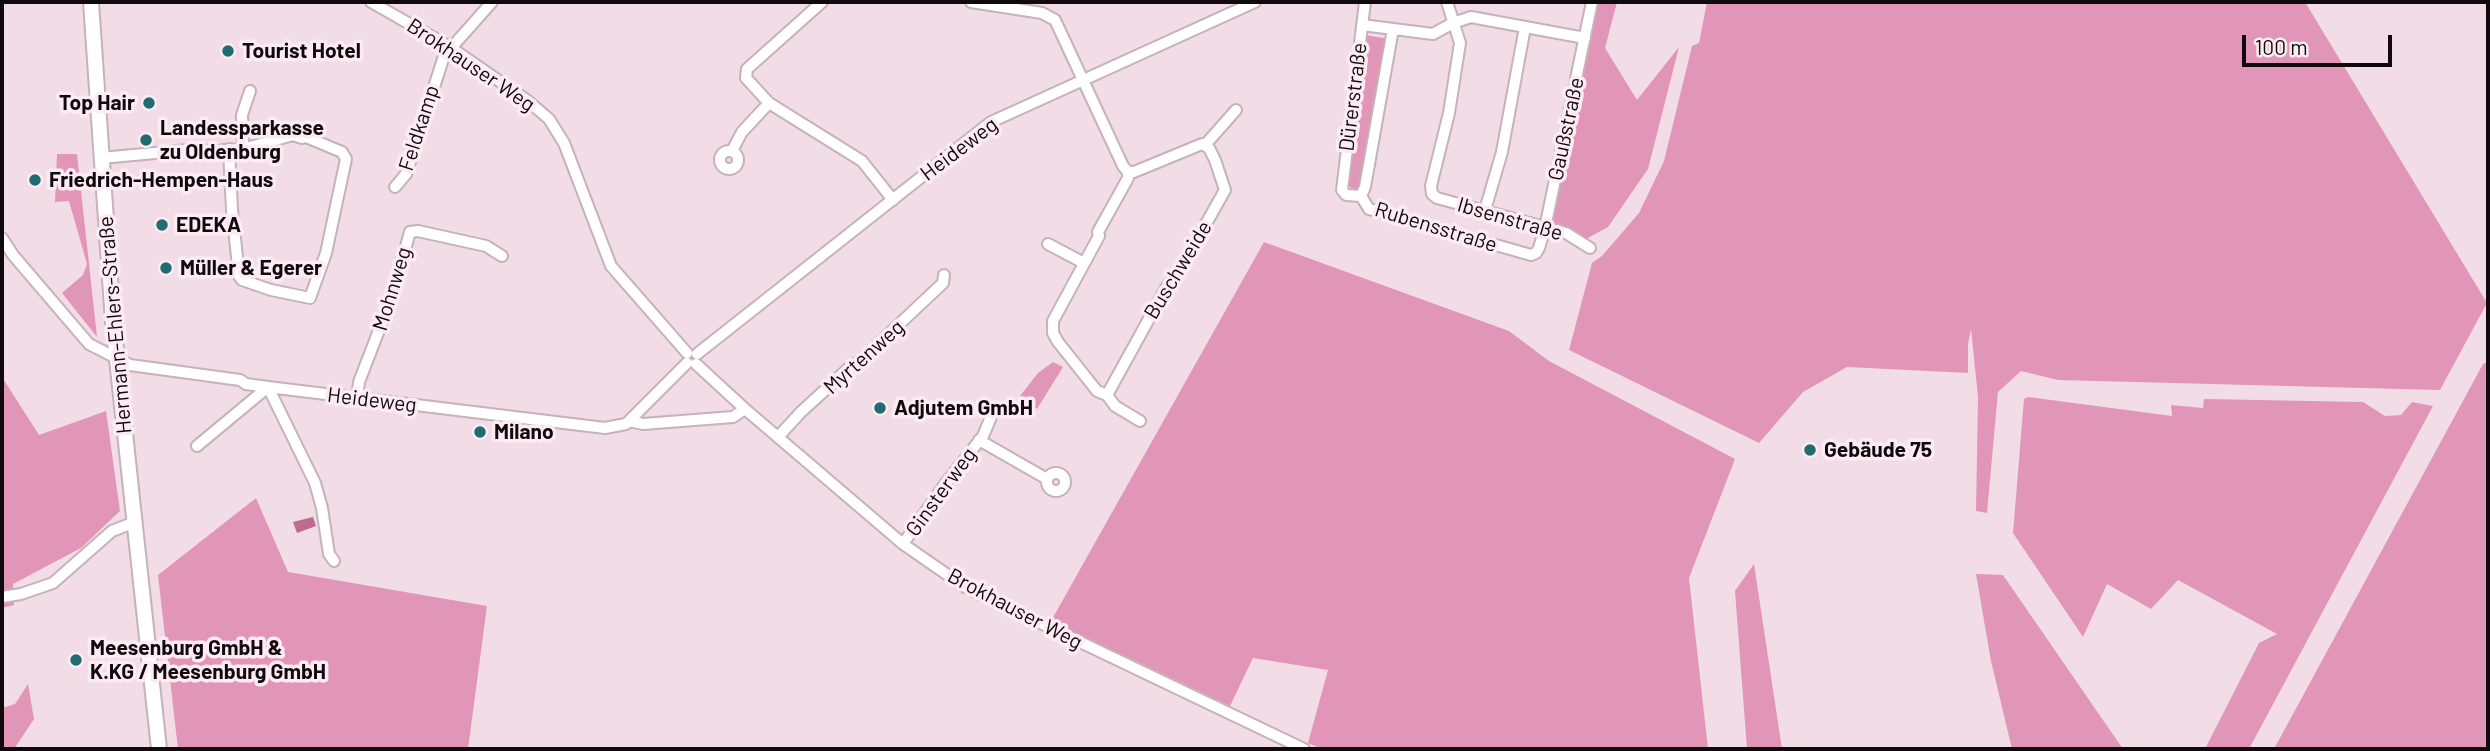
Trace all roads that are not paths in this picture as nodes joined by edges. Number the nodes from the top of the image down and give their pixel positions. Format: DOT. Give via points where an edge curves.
graph roads {
  1 [pos="90,2"];
  2 [pos="371,2"];
  3 [pos="492,2"];
  4 [pos="822,2"];
  5 [pos="971,2"];
  6 [pos="1255,2"];
  7 [pos="1365,2"];
  8 [pos="1447,2"];
  9 [pos="1592,2"];
  10 [pos="1453,23"];
  11 [pos="1362,26"];
  12 [pos="1525,27"];
  13 [pos="1393,29"];
  14 [pos="1585,38"];
  15 [pos="450,47"];
  16 [pos="1083,80"];
  17 [pos="250,91"];
  18 [pos="769,103"];
  19 [pos="1236,110"];
  20 [pos="1205,145"];
  21 [pos="229,149"];
  22 [pos="243,149"];
  23 [pos="732,151"];
  24 [pos="101,158"];
  25 [pos="1128,172"];
  26 [pos="395,187"];
  27 [pos="1344,192"];
  28 [pos="1361,195"];
  29 [pos="893,200"];
  30 [pos="1485,210"];
  31 [pos="1545,228"];
  32 [pos="2,238"];
  33 [pos="1048,244"];
  34 [pos="1590,247"];
  35 [pos="1534,255"];
  36 [pos="502,256"];
  37 [pos="1084,263"];
  38 [pos="944,275"];
  39 [pos="692,358"];
  40 [pos="117,359"];
  41 [pos="268,387"];
  42 [pos="1107,395"];
  43 [pos="357,398"];
  44 [pos="745,410"];
  45 [pos="991,417"];
  46 [pos="629,421"];
  47 [pos="1140,421"];
  48 [pos="778,437"];
  49 [pos="979,440"];
  50 [pos="197,446"];
  51 [pos="1047,479"];
  52 [pos="135,522"];
  53 [pos="903,544"];
  54 [pos="334,561"];
  55 [pos="2,597"];
  56 [pos="159,749"];
  57 [pos="1304,749"];
  1 -- 24 [label="street, Hermann-Ehlers-Straße"];
  2 -- 15 [label="street, Brokhauser Weg"];
  3 -- 15 [label="street, Feldkamp"];
  4 -- 18 [label="street" via="746,71 747,81"];
  5 -- 16 [label="street" via="1051,16"];
  6 -- 16 [label="street, Heideweg"];
  7 -- 11 [label="street, Dürerstraße"];
  8 -- 10 [label="street"];
  9 -- 14 [label="street, Gaußstraße"];
  10 -- 12 [label="street" via="1471,17"];
  10 -- 13 [label="street" via="1433,34"];
  10 -- 30 [label="street, Ibsenstraße" via="1460,43 1431,191 1437,198"];
  11 -- 13 [label="street"];
  11 -- 27 [label="street, Dürerstraße"];
  12 -- 14 [label="street"];
  12 -- 30 [label="street" via="1502,152"];
  13 -- 28 [label="street"];
  14 -- 31 [label="street, Gaußstraße"];
  15 -- 26 [label="street, Feldkamp" via="440,65 406,174"];
  15 -- 39 [label="street, Brokhauser Weg" via="541,111 556,128 611,266"];
  16 -- 25 [label="street"];
  16 -- 29 [label="street, Heideweg" via="991,122"];
  17 -- 22 [label="street" via="242,115"];
  18 -- 23 [label="street" via="742,132"];
  18 -- 29 [label="street" via="862,161"];
  19 -- 20 [label="street"];
  20 -- 25 [label="street"];
  20 -- 42 [label="street, Buschweide" via="1225,190"];
  21 -- 22 [label="street"];
  21 -- 22 [label="street" via="239,276 271,290 310,298 326,253 345,155 293,135"];
  21 -- 24 [label="street"];
  24 -- 40 [label="street, Hermann-Ehlers-Straße"];
  25 -- 37 [label="street"];
  27 -- 28 [label="street, Rubensstraße"];
  28 -- 35 [label="street, Rubensstraße" via="1369,209"];
  29 -- 39 [label="street, Heideweg"];
  30 -- 31 [label="street, Ibsenstraße"];
  31 -- 34 [label="street, Ibsenstraße" via="1566,233"];
  31 -- 35 [label="street, Gaußstraße"];
  32 -- 40 [label="street, Heideweg" via="89,344"];
  33 -- 37 [label="street"];
  36 -- 43 [label="street, Mohnweg" via="486,246 410,232"];
  37 -- 42 [label="street" via="1053,321 1054,333 1097,391"];
  38 -- 48 [label="street, Myrtenweg" via="943,283"];
  39 -- 44 [label="street, Brokhauser Weg"];
  39 -- 46 [label="street, Heideweg"];
  40 -- 41 [label="street, Heideweg" via="130,365"];
  40 -- 52 [label="street, Hermann-Ehlers-Straße"];
  41 -- 43 [label="street, Heideweg"];
  41 -- 50 [label="street"];
  41 -- 54 [label="street" via="316,488"];
  42 -- 47 [label="street" via="1115,406"];
  43 -- 46 [label="street, Heideweg" via="600,428"];
  44 -- 46 [label="street, Heideweg" via="733,417 643,424"];
  44 -- 48 [label="street, Brokhauser Weg"];
  45 -- 49 [label="street, Ginsterweg"];
  48 -- 53 [label="street, Brokhauser Weg"];
  49 -- 51 [label="street, Ginsterweg"];
  49 -- 53 [label="street, Ginsterweg"];
  52 -- 55 [label="street" via="112,531 53,583"];
  52 -- 56 [label="street, Hermann-Ehlers-Straße"];
  53 -- 57 [label="street, Brokhauser Weg" via="965,587"];
}
